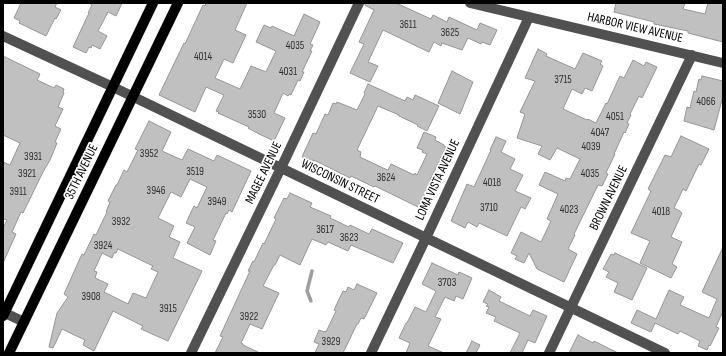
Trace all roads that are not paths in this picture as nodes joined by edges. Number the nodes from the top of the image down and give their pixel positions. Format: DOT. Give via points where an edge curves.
graph roads {
  1 [pos="153,3"];
  2 [pos="178,3"];
  3 [pos="359,3"];
  4 [pos="470,3"];
  5 [pos="529,16"];
  6 [pos="3,36"];
  7 [pos="692,55"];
  8 [pos="723,62"];
  9 [pos="113,87"];
  10 [pos="133,97"];
  11 [pos="281,168"];
  12 [pos="426,238"];
  13 [pos="571,307"];
  14 [pos="4,314"];
  15 [pos="24,322"];
  16 [pos="9,353"];
  17 [pos="191,353"];
  18 [pos="370,353"];
  19 [pos="549,353"];
  20 [pos="665,353"];
  1 -- 9 [label="main road, 35TH AVENUE"];
  2 -- 10 [label="main road, 35TH AVENUE"];
  3 -- 11 [label="street, MAGEE AVENUE"];
  4 -- 5 [label="street, HARBOR VIEW AVENUE"];
  5 -- 7 [label="street, HARBOR VIEW AVENUE"];
  5 -- 12 [label="street, LOMA VISTA AVENUE"];
  6 -- 9 [label="street, WISCONSIN STREET"];
  7 -- 8 [label="street, HARBOR VIEW AVENUE"];
  7 -- 13 [label="street, BROWN AVENUE"];
  9 -- 10 [label="street, WISCONSIN STREET"];
  9 -- 14 [label="main road, 35TH AVENUE"];
  10 -- 11 [label="street, WISCONSIN STREET"];
  10 -- 15 [label="main road, 35TH AVENUE"];
  11 -- 12 [label="street, WISCONSIN STREET"];
  11 -- 17 [label="street, MAGEE AVENUE"];
  12 -- 13 [label="street, WISCONSIN STREET"];
  12 -- 18 [label="street, LOMA VISTA AVENUE"];
  13 -- 19 [label="street, BROWN AVENUE"];
  13 -- 20 [label="street, WISCONSIN STREET"];
  14 -- 15 [label="street"];
  15 -- 16 [label="main road, 35TH AVENUE"];
}
